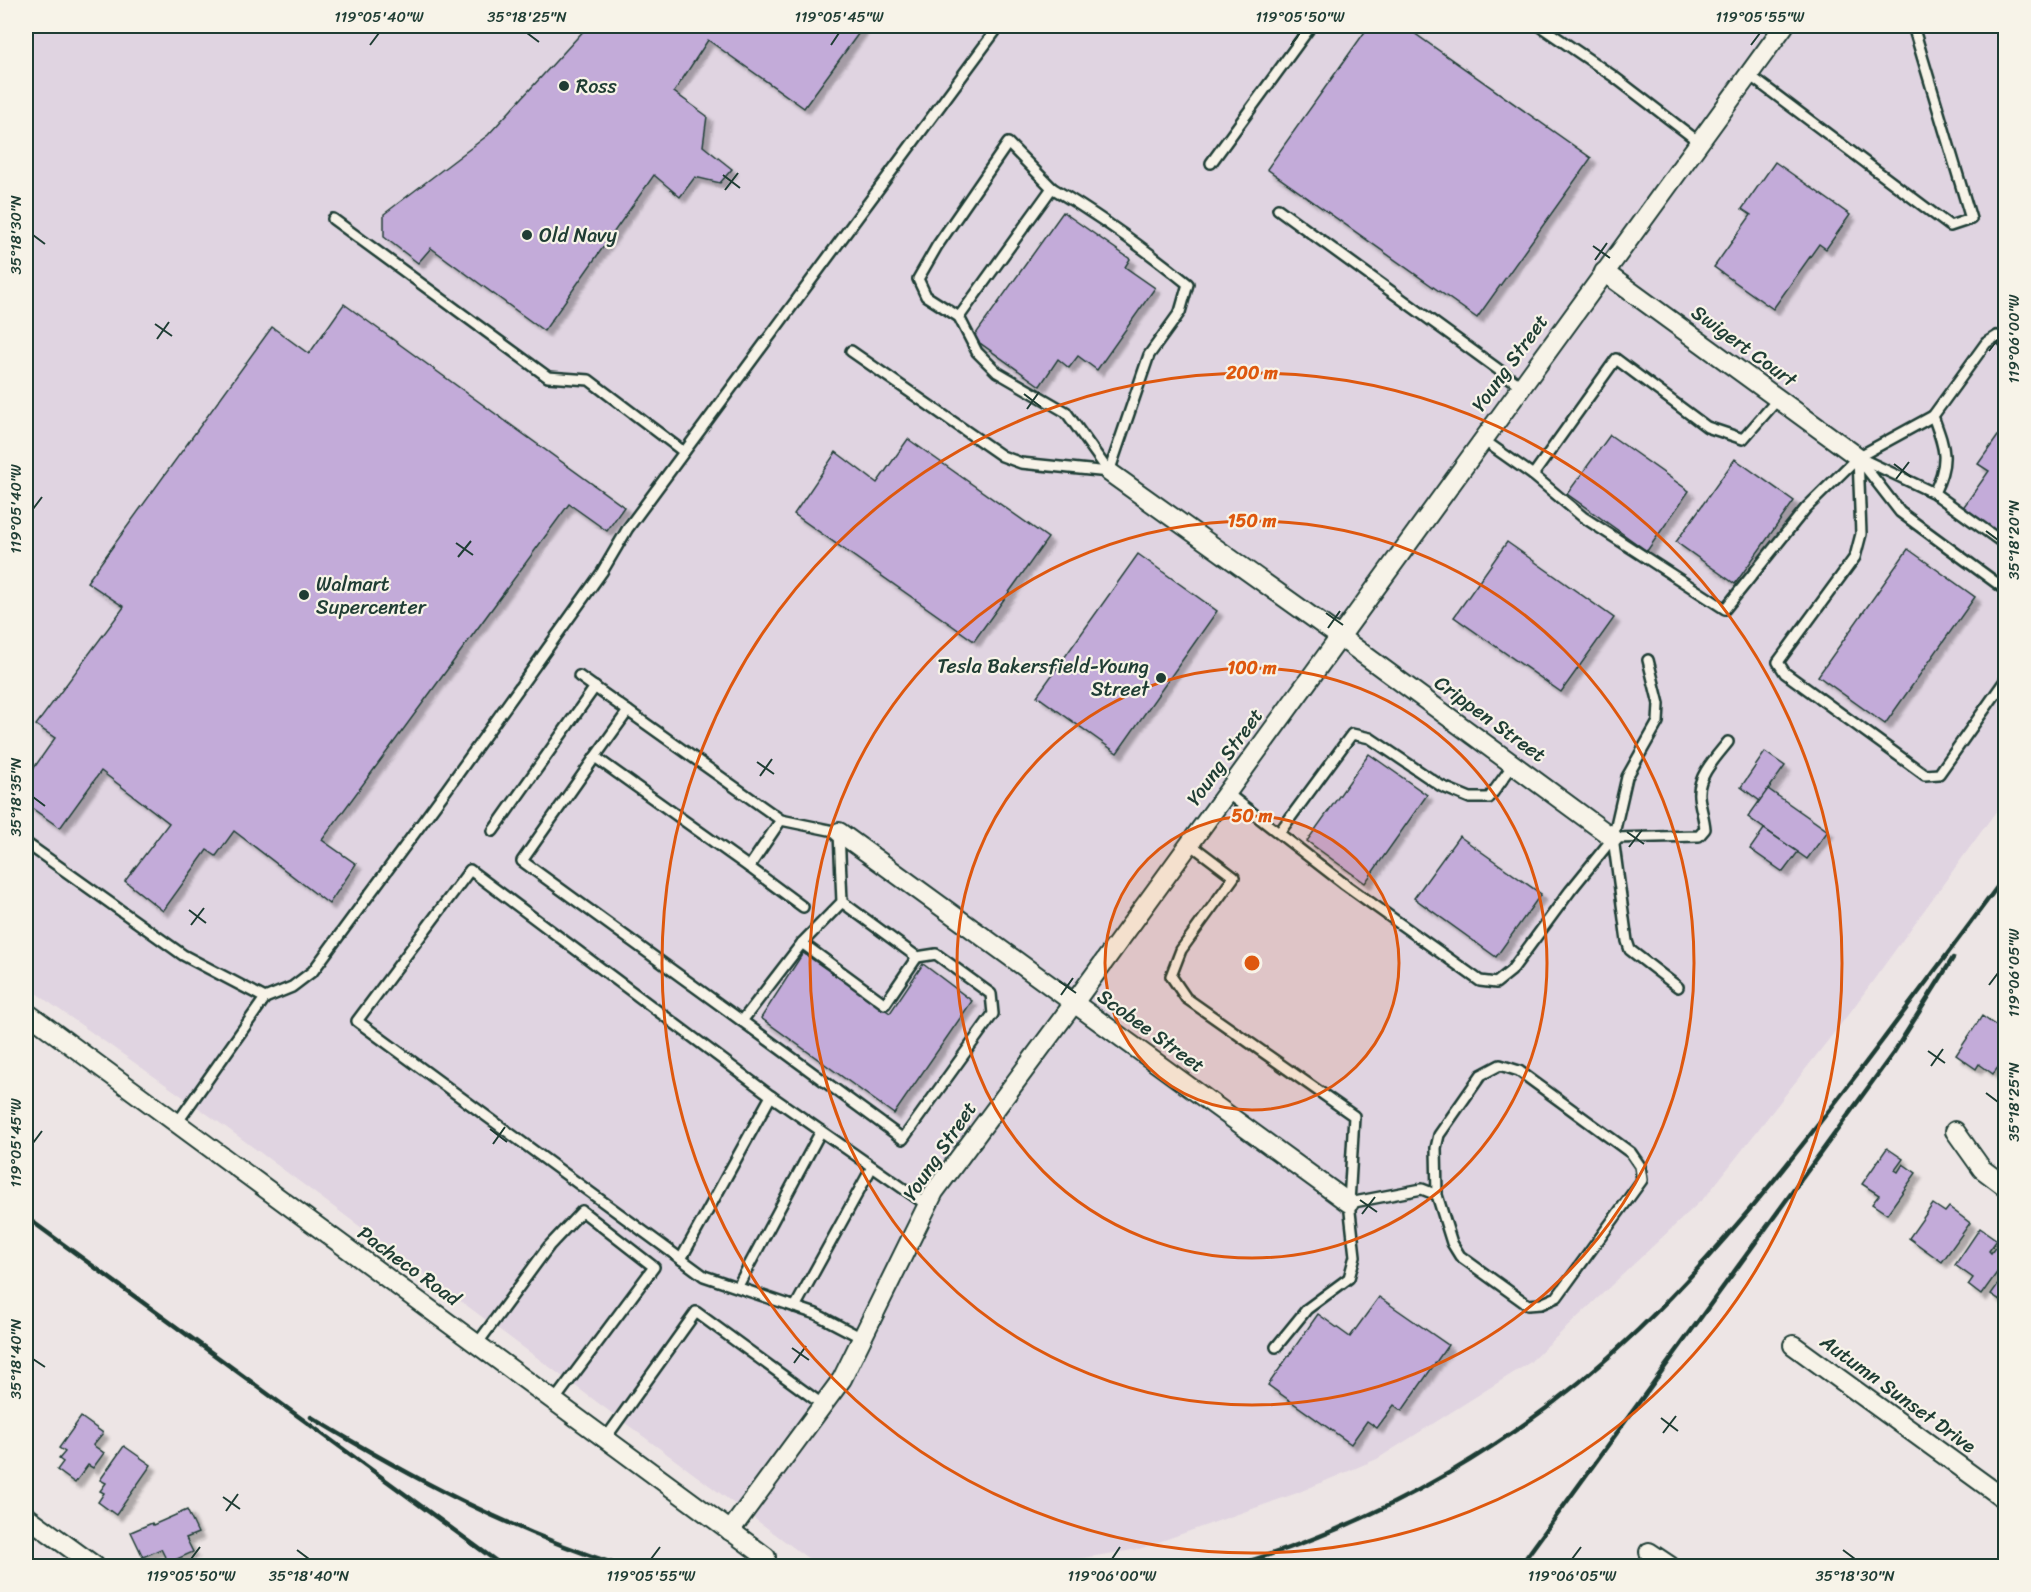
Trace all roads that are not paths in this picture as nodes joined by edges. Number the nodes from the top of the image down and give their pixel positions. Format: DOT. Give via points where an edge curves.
graph roads {
  1 [pos="999,26"];
  2 [pos="1311,26"];
  3 [pos="1540,26"];
  4 [pos="1784,26"];
  5 [pos="1913,26"];
  6 [pos="1748,74"];
  7 [pos="1699,142"];
  8 [pos="1211,163"];
  9 [pos="1052,188"];
  10 [pos="1278,209"];
  11 [pos="333,219"];
  12 [pos="1604,272"];
  13 [pos="960,317"];
  14 [pos="2006,343"];
  15 [pos="851,351"];
  16 [pos="1521,386"];
  17 [pos="1778,399"];
  18 [pos="1934,416"];
  19 [pos="1482,439"];
  20 [pos="684,452"];
  21 [pos="1858,457"];
  22 [pos="1109,472"];
  23 [pos="1533,475"];
  24 [pos="1934,493"];
  25 [pos="2006,545"];
  26 [pos="2006,590"];
  27 [pos="1340,637"];
  28 [pos="1648,660"];
  29 [pos="579,676"];
  30 [pos="2006,679"];
  31 [pos="595,687"];
  32 [pos="628,711"];
  33 [pos="1728,742"];
  34 [pos="595,757"];
  35 [pos="1513,765"];
  36 [pos="1227,793"];
  37 [pos="781,820"];
  38 [pos="493,831"];
  39 [pos="839,832"];
  40 [pos="1279,833"];
  41 [pos="1613,838"];
  42 [pos="26,843"];
  43 [pos="1190,843"];
  44 [pos="749,867"];
  45 [pos="842,902"];
  46 [pos="803,907"];
  47 [pos="802,943"];
  48 [pos="917,957"];
  49 [pos="1678,987"];
  50 [pos="265,999"];
  51 [pos="1074,1003"];
  52 [pos="26,1012"];
  53 [pos="742,1021"];
  54 [pos="771,1096"];
  55 [pos="177,1123"];
  56 [pos="820,1131"];
  57 [pos="1955,1131"];
  58 [pos="872,1167"];
  59 [pos="2006,1187"];
  60 [pos="1437,1195"];
  61 [pos="1349,1203"];
  62 [pos="927,1205"];
  63 [pos="681,1259"];
  64 [pos="738,1286"];
  65 [pos="795,1307"];
  66 [pos="862,1338"];
  67 [pos="477,1344"];
  68 [pos="1793,1345"];
  69 [pos="1276,1347"];
  70 [pos="554,1401"];
  71 [pos="823,1405"];
  72 [pos="605,1439"];
  73 [pos="2006,1500"];
  74 [pos="26,1516"];
  75 [pos="730,1531"];
  76 [pos="1649,1552"];
  77 [pos="766,1557"];
  78 [pos="95,1566"];
  79 [pos="1670,1566"];
  1 -- 20 [label="lane"];
  2 -- 8 [label="lane"];
  3 -- 7 [label="lane"];
  4 -- 6 [label="street, Young Street"];
  5 -- 6 [label="lane" via="1971,219 1950,226"];
  6 -- 7 [label="street, Young Street"];
  7 -- 12 [label="street, Young Street"];
  9 -- 13 [label="lane"];
  9 -- 13 [label="lane" via="1008,143 918,279 926,296"];
  9 -- 22 [label="lane" via="1085,207 1188,284 1180,312 1149,355"];
  10 -- 16 [label="lane"];
  11 -- 20 [label="lane" via="548,377 589,380"];
  12 -- 16 [label="street, Young Street"];
  12 -- 17 [label="street, Swigert Court"];
  13 -- 22 [label="lane" via="977,352 997,372 1066,412"];
  14 -- 18 [label="lane" via="1997,336 1986,343"];
  15 -- 22 [label="lane" via="1002,456 1021,463"];
  16 -- 19 [label="street, Young Street"];
  17 -- 21 [label="street, Swigert Court"];
  17 -- 23 [label="lane" via="1743,439 1707,427 1616,359"];
  18 -- 21 [label="lane"];
  18 -- 24 [label="lane" via="1944,448 1943,474"];
  19 -- 23 [label="lane"];
  19 -- 27 [label="street, Young Street"];
  20 -- 50 [label="lane" via="447,789 313,971 292,987"];
  21 -- 23 [label="lane" via="1806,508 1725,609 1583,517"];
  21 -- 24 [label="lane"];
  21 -- 26 [label="lane" via="1900,512"];
  21 -- 30 [label="lane" via="1861,534 1856,557 1778,662 1785,674 1925,775 1939,774"];
  22 -- 27 [label="street, Crippen Street"];
  24 -- 25 [label="lane"];
  27 -- 35 [label="street, Crippen Street"];
  27 -- 36 [label="street, Young Street"];
  28 -- 41 [label="lane" via="1659,704 1658,722 1627,777"];
  29 -- 31 [label="lane"];
  31 -- 32 [label="lane"];
  31 -- 38 [label="lane"];
  32 -- 34 [label="lane"];
  32 -- 37 [label="lane"];
  33 -- 41 [label="lane" via="1700,786 1705,829 1698,836"];
  34 -- 44 [label="lane"];
  34 -- 53 [label="lane" via="522,861"];
  35 -- 40 [label="lane" via="1489,798 1470,798 1441,786 1370,738 1352,734"];
  35 -- 41 [label="street, Crippen Street"];
  36 -- 40 [label="lane"];
  36 -- 43 [label="street, Young Street"];
  37 -- 39 [label="lane"];
  37 -- 44 [label="lane"];
  39 -- 45 [label="lane"];
  39 -- 51 [label="street, Scobee Street"];
  40 -- 41 [label="lane" via="1480,981 1496,983 1511,970"];
  41 -- 49 [label="lane" via="1630,950"];
  42 -- 50 [label="lane" via="183,955"];
  43 -- 51 [label="street, Young Street"];
  43 -- 61 [label="lane" via="1234,877 1180,950 1171,976 1186,998 1354,1116"];
  44 -- 46 [label="lane"];
  45 -- 47 [label="lane"];
  45 -- 48 [label="lane"];
  47 -- 48 [label="lane" via="885,1004"];
  47 -- 53 [label="lane"];
  48 -- 53 [label="lane" via="936,954 991,994 993,1014 903,1139"];
  50 -- 55 [label="lane"];
  51 -- 61 [label="street, Scobee Street"];
  51 -- 62 [label="street, Young Street"];
  52 -- 55 [label="street, Pacheco Road"];
  54 -- 56 [label="lane"];
  54 -- 63 [label="lane"];
  54 -- 63 [label="lane" via="470,870 357,1021"];
  55 -- 67 [label="street, Pacheco Road"];
  56 -- 58 [label="lane"];
  56 -- 64 [label="lane"];
  57 -- 59 [label="street" via="1982,1169"];
  58 -- 62 [label="lane"];
  58 -- 65 [label="lane"];
  60 -- 60 [label="lane" via="1460,1256 1527,1305 1541,1304 1557,1297 1642,1180 1640,1166 1631,1153 1519,1071 1500,1065 1481,1075 1439,1135"];
  60 -- 61 [label="lane" via="1422,1189"];
  61 -- 69 [label="lane" via="1355,1256 1349,1278 1306,1309"];
  62 -- 66 [label="street, Young Street"];
  63 -- 64 [label="lane" via="704,1276"];
  64 -- 65 [label="lane"];
  65 -- 66 [label="lane"];
  66 -- 71 [label="street, Young Street" via="842,1379"];
  67 -- 70 [label="street, Pacheco Road"];
  67 -- 70 [label="lane" via="549,1246 582,1211 654,1267"];
  68 -- 73 [label="street, Autumn Sunset Drive"];
  70 -- 72 [label="street, Pacheco Road"];
  71 -- 72 [label="lane" via="696,1312"];
  71 -- 75 [label="street, Young Street"];
  72 -- 75 [label="street, Pacheco Road"];
  74 -- 78 [label="street"];
  75 -- 77 [label="street, Pacheco Road"];
  76 -- 79 [label="street"];
}
